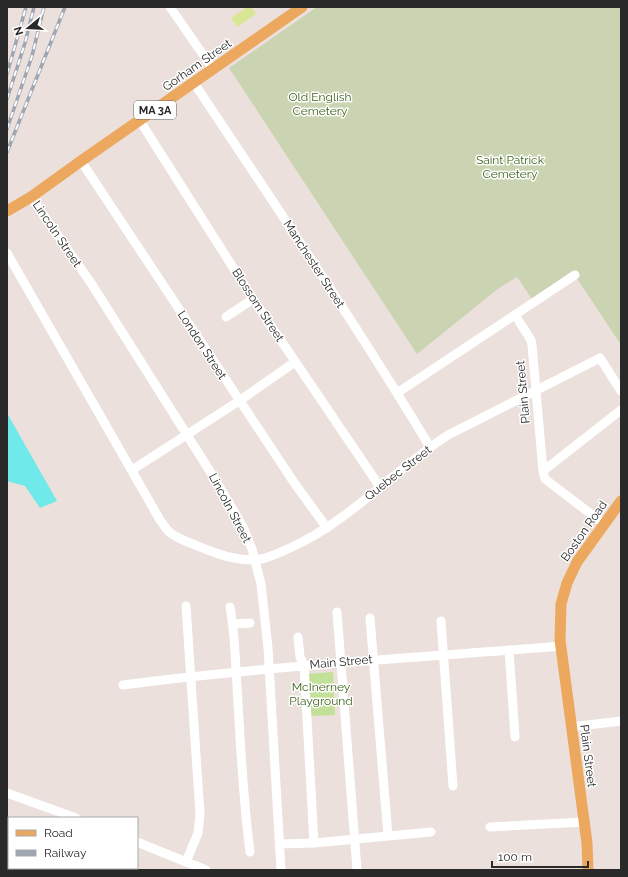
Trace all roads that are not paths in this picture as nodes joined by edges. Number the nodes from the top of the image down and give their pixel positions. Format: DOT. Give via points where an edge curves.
graph roads {
  1 [pos="170,7"];
  2 [pos="302,7"];
  3 [pos="213,69"];
  4 [pos="194,83"];
  5 [pos="140,121"];
  6 [pos="81,161"];
  7 [pos="31,197"];
  8 [pos="7,211"];
  9 [pos="7,253"];
  10 [pos="575,275"];
  11 [pos="253,299"];
  12 [pos="515,315"];
  13 [pos="226,317"];
  14 [pos="295,362"];
  15 [pos="537,391"];
  16 [pos="621,391"];
  17 [pos="397,393"];
  18 [pos="240,401"];
  19 [pos="621,410"];
  20 [pos="188,435"];
  21 [pos="430,447"];
  22 [pos="132,470"];
  23 [pos="543,471"];
  24 [pos="380,487"];
  25 [pos="621,501"];
  26 [pos="604,524"];
  27 [pos="327,528"];
  28 [pos="186,606"];
  29 [pos="230,607"];
  30 [pos="337,612"];
  31 [pos="370,618"];
  32 [pos="441,621"];
  33 [pos="250,623"];
  34 [pos="233,624"];
  35 [pos="298,637"];
  36 [pos="561,646"];
  37 [pos="509,650"];
  38 [pos="443,655"];
  39 [pos="372,660"];
  40 [pos="340,662"];
  41 [pos="304,665"];
  42 [pos="269,668"];
  43 [pos="236,671"];
  44 [pos="191,676"];
  45 [pos="123,684"];
  46 [pos="621,721"];
  47 [pos="571,727"];
  48 [pos="515,737"];
  49 [pos="453,786"];
  50 [pos="7,793"];
  51 [pos="73,817"];
  52 [pos="584,822"];
  53 [pos="490,827"];
  54 [pos="431,832"];
  55 [pos="388,836"];
  56 [pos="355,839"];
  57 [pos="138,842"];
  58 [pos="314,843"];
  59 [pos="279,844"];
  60 [pos="250,852"];
  61 [pos="186,862"];
  62 [pos="206,870"];
  63 [pos="281,870"];
  64 [pos="357,870"];
  65 [pos="588,870"];
  1 -- 3 [label="street"];
  2 -- 3 [label="main road, Gorham Street / MA 3A"];
  3 -- 4 [label="main road, Gorham Street / MA 3A"];
  4 -- 5 [label="main road, Gorham Street / MA 3A"];
  4 -- 17 [label="street, Manchester Street"];
  5 -- 6 [label="main road, Gorham Street / MA 3A"];
  5 -- 11 [label="street, Blossom Street"];
  6 -- 7 [label="main road, Gorham Street / MA 3A"];
  6 -- 18 [label="street, London Street"];
  7 -- 8 [label="main road, Gorham Street / MA 3A"];
  7 -- 20 [label="street, Lincoln Street" via="91,283"];
  9 -- 22 [label="street, Quebec Street"];
  10 -- 12 [label="street"];
  11 -- 13 [label="street"];
  11 -- 14 [label="street, Blossom Street"];
  12 -- 15 [label="street, Plain Street" via="531,340"];
  12 -- 17 [label="street"];
  14 -- 18 [label="street"];
  14 -- 24 [label="street, Blossom Street"];
  15 -- 16 [label="street, Quebec Street" via="600,358"];
  15 -- 21 [label="street, Quebec Street" via="472,422"];
  15 -- 23 [label="street, Plain Street"];
  17 -- 21 [label="street, Manchester Street"];
  18 -- 20 [label="street"];
  18 -- 27 [label="street, London Street"];
  19 -- 23 [label="street"];
  20 -- 22 [label="street"];
  20 -- 42 [label="street, Lincoln Street" via="235,513 252,549 262,595"];
  21 -- 24 [label="street, Quebec Street"];
  22 -- 27 [label="street, Quebec Street" via="160,520 171,534 226,557 241,560 268,557"];
  23 -- 26 [label="street" via="546,480"];
  24 -- 27 [label="street, Quebec Street"];
  25 -- 26 [label="main road, Boston Road"];
  26 -- 36 [label="main road, Boston Road" via="577,562 567,583 561,604"];
  28 -- 44 [label="street"];
  29 -- 34 [label="street"];
  30 -- 40 [label="street"];
  31 -- 39 [label="street"];
  32 -- 38 [label="street"];
  33 -- 34 [label="street"];
  34 -- 43 [label="street"];
  35 -- 41 [label="street" via="300,657"];
  36 -- 37 [label="street, Main Street"];
  36 -- 47 [label="main road, Plain Street"];
  37 -- 38 [label="street, Main Street"];
  37 -- 48 [label="street"];
  38 -- 39 [label="street, Main Street"];
  38 -- 49 [label="street"];
  39 -- 40 [label="street, Main Street"];
  39 -- 55 [label="street"];
  40 -- 41 [label="street, Main Street"];
  40 -- 56 [label="street"];
  41 -- 42 [label="street, Main Street"];
  41 -- 58 [label="street"];
  42 -- 43 [label="street, Main Street"];
  42 -- 59 [label="street, Lincoln Street"];
  43 -- 44 [label="street, Main Street"];
  43 -- 60 [label="street" via="244,812"];
  44 -- 45 [label="street, Main Street"];
  44 -- 61 [label="street" via="200,814 198,834"];
  46 -- 47 [label="street"];
  47 -- 52 [label="main road, Plain Street"];
  50 -- 51 [label="street"];
  52 -- 53 [label="street"];
  52 -- 65 [label="main road, Plain Street"];
  54 -- 55 [label="street"];
  55 -- 56 [label="street"];
  56 -- 58 [label="street"];
  56 -- 64 [label="street"];
  57 -- 61 [label="street"];
  58 -- 59 [label="street"];
  59 -- 63 [label="street, Lincoln Street"];
  61 -- 62 [label="street"];
}
